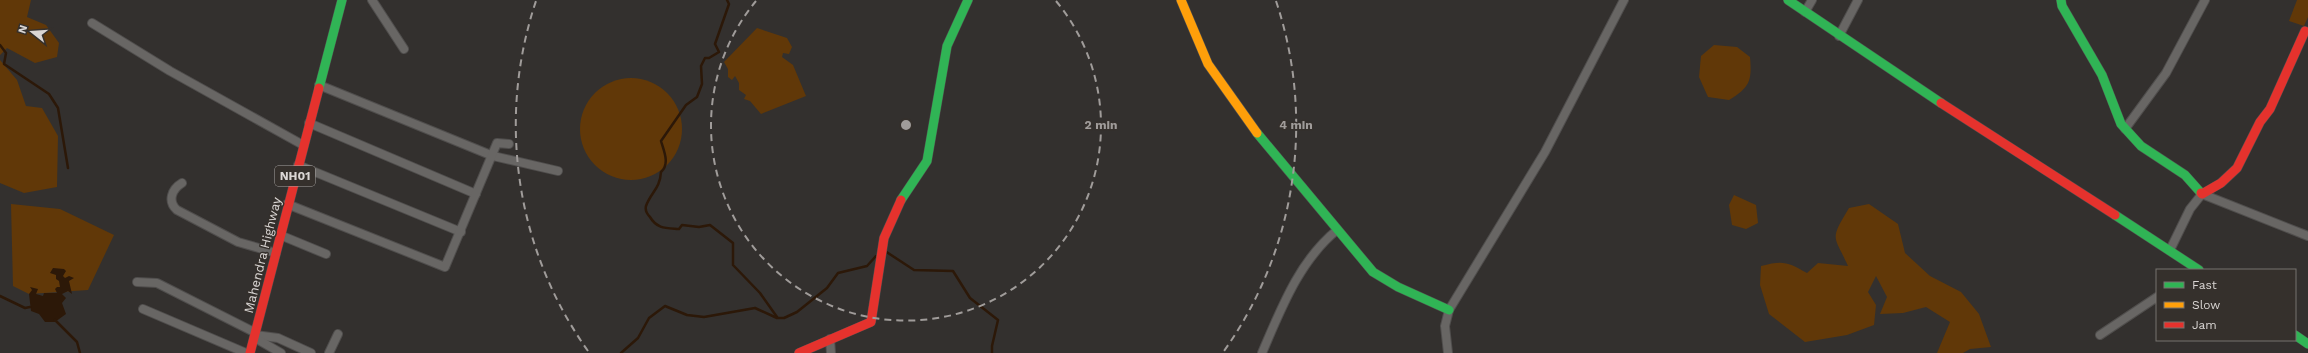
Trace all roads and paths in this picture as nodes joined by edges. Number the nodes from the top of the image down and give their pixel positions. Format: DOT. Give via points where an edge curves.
graph roads {
  1 [pos="342,0"];
  2 [pos="372,0"];
  3 [pos="968,0"];
  4 [pos="1181,0"];
  5 [pos="1624,0"];
  6 [pos="1788,0"];
  7 [pos="1812,0"];
  8 [pos="1858,0"];
  9 [pos="2061,0"];
  10 [pos="2205,0"];
  11 [pos="1805,12"];
  12 [pos="92,23"];
  13 [pos="2305,31"];
  14 [pos="1838,36"];
  15 [pos="404,49"];
  16 [pos="319,85"];
  17 [pos="309,123"];
  18 [pos="2125,129"];
  19 [pos="303,144"];
  20 [pos="509,144"];
  21 [pos="493,156"];
  22 [pos="298,165"];
  23 [pos="558,171"];
  24 [pos="182,183"];
  25 [pos="476,194"];
  26 [pos="2202,194"];
  27 [pos="287,204"];
  28 [pos="1337,230"];
  29 [pos="461,232"];
  30 [pos="280,235"];
  31 [pos="2308,236"];
  32 [pos="2170,250"];
  33 [pos="276,253"];
  34 [pos="326,254"];
  35 [pos="2193,269"];
  36 [pos="137,282"];
  37 [pos="2156,298"];
  38 [pos="144,309"];
  39 [pos="1449,310"];
  40 [pos="338,334"];
  41 [pos="255,335"];
  42 [pos="2100,335"];
  43 [pos="2296,336"];
  44 [pos="830,339"];
  45 [pos="2308,344"];
  46 [pos="246,353"];
  47 [pos="250,353"];
  48 [pos="281,353"];
  49 [pos="311,353"];
  50 [pos="329,353"];
  51 [pos="799,353"];
  52 [pos="831,353"];
  53 [pos="1262,353"];
  54 [pos="1448,353"];
  1 -- 16 [label="main road, Mahendra Highway / NH01"];
  2 -- 15 [label="street"];
  3 -- 44 [label="main road" via="947,46 927,161 903,194 884,238 871,322"];
  4 -- 28 [label="main road" via="1208,64 1267,147"];
  5 -- 39 [label="street" via="1545,152"];
  6 -- 11 [label="main road"];
  7 -- 11 [label="street"];
  8 -- 14 [label="street"];
  9 -- 18 [label="main road" via="2080,39 2103,76 2114,110"];
  10 -- 18 [label="street" via="2166,73"];
  11 -- 14 [label="main road"];
  12 -- 19 [label="street" via="170,71"];
  13 -- 26 [label="main road" via="2270,109 2260,122 2237,168 2221,183"];
  14 -- 32 [label="main road"];
  16 -- 17 [label="main road, Mahendra Highway / NH01"];
  16 -- 21 [label="street"];
  17 -- 19 [label="main road, Mahendra Highway / NH01"];
  17 -- 25 [label="street"];
  18 -- 26 [label="main road" via="2150,153 2194,180"];
  19 -- 22 [label="main road, Mahendra Highway / NH01"];
  20 -- 21 [label="street" via="497,143"];
  21 -- 23 [label="street"];
  21 -- 25 [label="street"];
  22 -- 27 [label="main road, Mahendra Highway / NH01"];
  22 -- 29 [label="street"];
  24 -- 33 [label="street" via="177,186 170,199 172,206 177,210 238,242"];
  25 -- 29 [label="street"];
  26 -- 31 [label="street"];
  26 -- 32 [label="street" via="2190,209"];
  27 -- 29 [label="street" via="445,267"];
  27 -- 30 [label="main road, Mahendra Highway / NH01"];
  28 -- 39 [label="main road" via="1372,272"];
  28 -- 53 [label="street" via="1323,241 1303,269"];
  30 -- 33 [label="main road, Mahendra Highway / NH01"];
  30 -- 34 [label="street"];
  32 -- 35 [label="main road"];
  33 -- 41 [label="main road, Mahendra Highway / NH01"];
  36 -- 41 [label="street" via="157,283"];
  37 -- 42 [label="street"];
  38 -- 46 [label="street"];
  39 -- 54 [label="street" via="1445,326"];
  40 -- 50 [label="street"];
  41 -- 47 [label="main road, Mahendra Highway / NH01"];
  41 -- 48 [label="street"];
  41 -- 49 [label="street" via="278,338"];
  43 -- 45 [label="main road"];
  44 -- 51 [label="main road"];
  44 -- 52 [label="street"];
}
